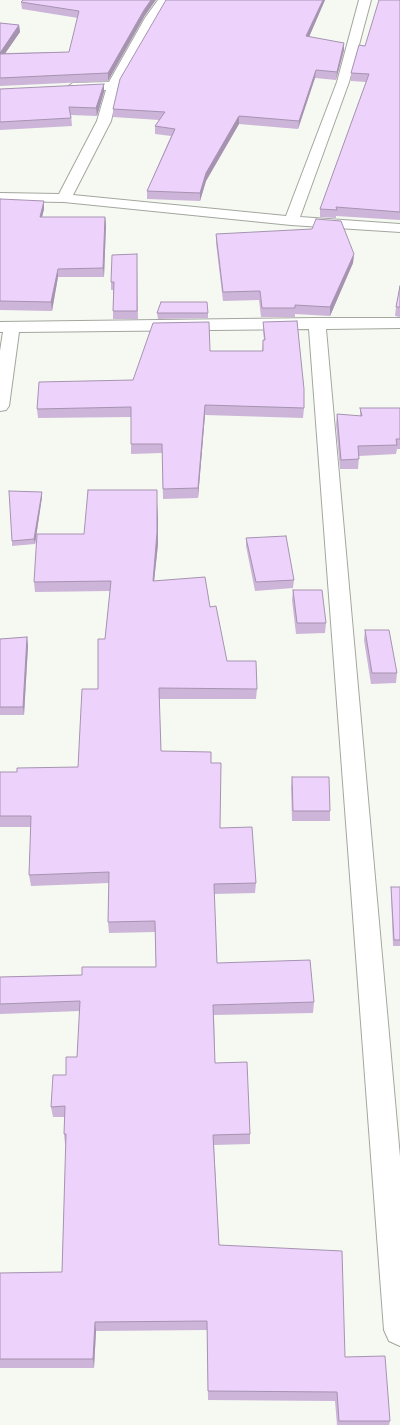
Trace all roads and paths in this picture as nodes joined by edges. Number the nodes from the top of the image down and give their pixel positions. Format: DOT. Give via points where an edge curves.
graph roads {
  1 [pos="164,0"];
  2 [pos="365,0"];
  3 [pos="113,86"];
  4 [pos="61,88"];
  5 [pos="0,197"];
  6 [pos="64,198"];
  7 [pos="291,221"];
  8 [pos="400,228"];
  9 [pos="317,323"];
  10 [pos="400,323"];
  11 [pos="6,327"];
  12 [pos="0,406"];
  13 [pos="400,1330"];
  1 -- 3 [label="street"];
  2 -- 7 [label="street" via="343,82"];
  3 -- 4 [label="street"];
  3 -- 6 [label="street" via="104,122"];
  5 -- 6 [label="street"];
  6 -- 7 [label="street"];
  7 -- 8 [label="street"];
  9 -- 10 [label="street"];
  9 -- 11 [label="street"];
  9 -- 13 [label="street"];
  11 -- 12 [label="street"];
}
